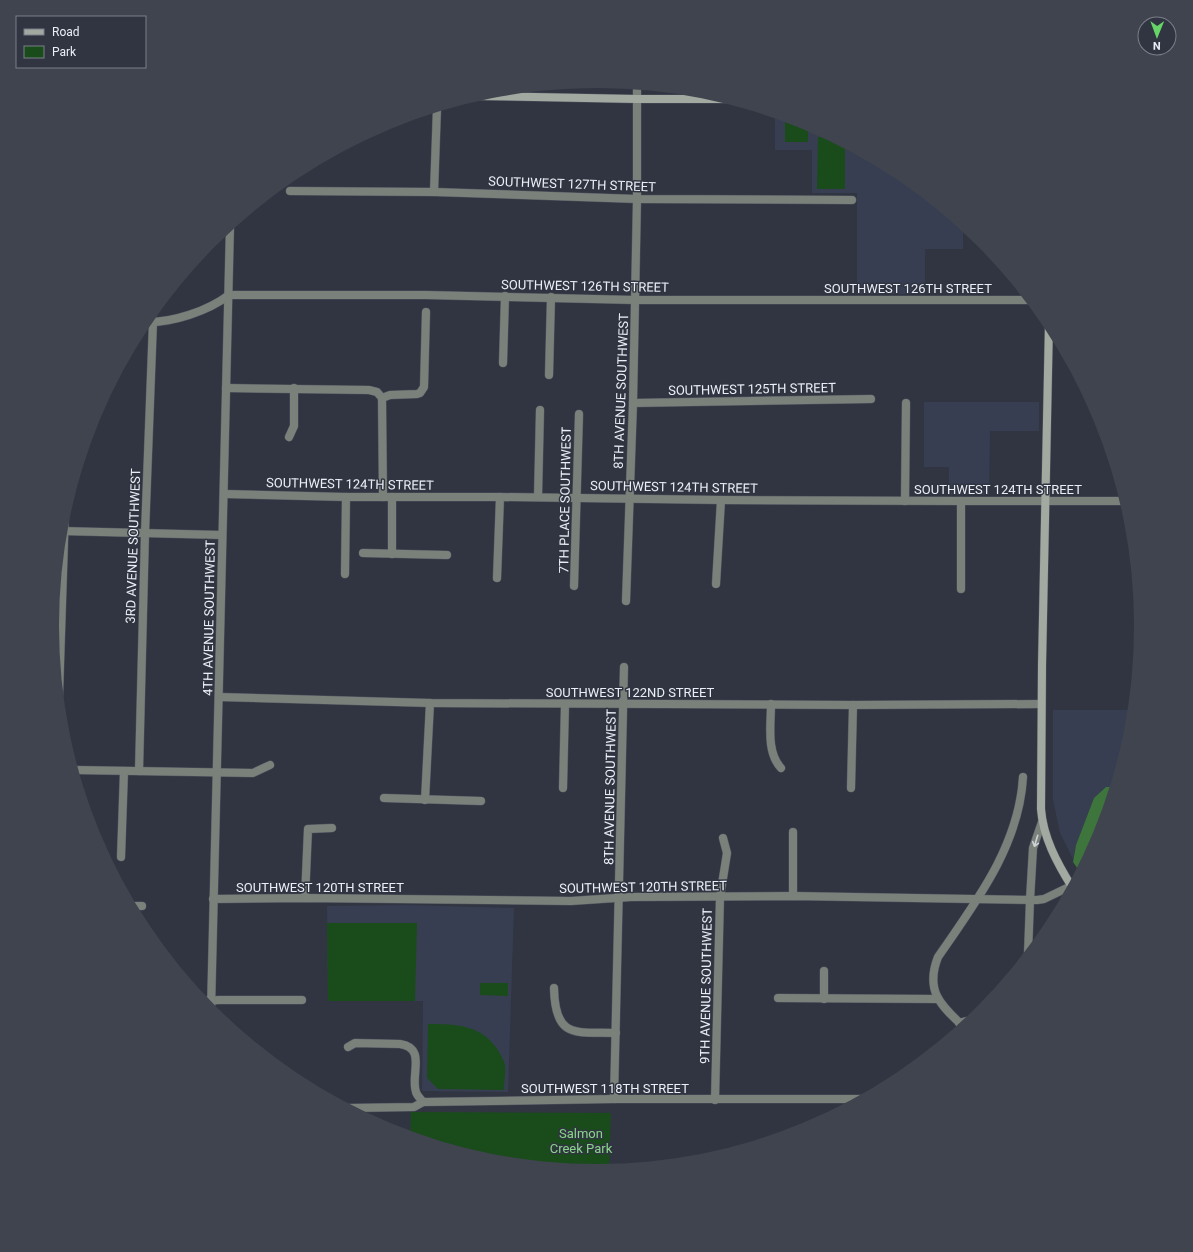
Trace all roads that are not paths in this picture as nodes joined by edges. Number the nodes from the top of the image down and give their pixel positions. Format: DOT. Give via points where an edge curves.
graph roads {
  1 [pos="637,90"];
  2 [pos="506,97"];
  3 [pos="637,99"];
  4 [pos="701,99"];
  5 [pos="437,113"];
  6 [pos="290,191"];
  7 [pos="434,192"];
  8 [pos="637,199"];
  9 [pos="852,200"];
  10 [pos="230,233"];
  11 [pos="228,294"];
  12 [pos="505,296"];
  13 [pos="552,297"];
  14 [pos="635,300"];
  15 [pos="1024,300"];
  16 [pos="426,312"];
  17 [pos="154,321"];
  18 [pos="149,329"];
  19 [pos="1049,336"];
  20 [pos="502,363"];
  21 [pos="549,375"];
  22 [pos="226,388"];
  23 [pos="294,388"];
  24 [pos="382,398"];
  25 [pos="871,399"];
  26 [pos="633,403"];
  27 [pos="906,403"];
  28 [pos="540,410"];
  29 [pos="579,414"];
  30 [pos="289,437"];
  31 [pos="224,494"];
  32 [pos="346,497"];
  33 [pos="383,497"];
  34 [pos="392,497"];
  35 [pos="500,497"];
  36 [pos="538,497"];
  37 [pos="578,498"];
  38 [pos="630,498"];
  39 [pos="721,500"];
  40 [pos="905,500"];
  41 [pos="1045,500"];
  42 [pos="961,501"];
  43 [pos="1119,501"];
  44 [pos="68,531"];
  45 [pos="145,533"];
  46 [pos="222,535"];
  47 [pos="363,554"];
  48 [pos="392,554"];
  49 [pos="447,555"];
  50 [pos="62,574"];
  51 [pos="345,574"];
  52 [pos="497,578"];
  53 [pos="716,584"];
  54 [pos="574,586"];
  55 [pos="961,589"];
  56 [pos="626,601"];
  57 [pos="60,658"];
  58 [pos="624,667"];
  59 [pos="219,697"];
  60 [pos="430,703"];
  61 [pos="623,703"];
  62 [pos="565,704"];
  63 [pos="771,704"];
  64 [pos="1041,704"];
  65 [pos="853,705"];
  66 [pos="270,765"];
  67 [pos="781,768"];
  68 [pos="79,770"];
  69 [pos="139,771"];
  70 [pos="124,772"];
  71 [pos="217,772"];
  72 [pos="1023,776"];
  73 [pos="563,788"];
  74 [pos="851,788"];
  75 [pos="384,798"];
  76 [pos="425,800"];
  77 [pos="481,801"];
  78 [pos="1042,822"];
  79 [pos="332,828"];
  80 [pos="793,832"];
  81 [pos="724,838"];
  82 [pos="122,857"];
  83 [pos="1069,882"];
  84 [pos="1065,889"];
  85 [pos="793,896"];
  86 [pos="720,897"];
  87 [pos="305,898"];
  88 [pos="620,898"];
  89 [pos="979,899"];
  90 [pos="213,900"];
  91 [pos="1030,900"];
  92 [pos="138,906"];
  93 [pos="142,906"];
  94 [pos="1028,946"];
  95 [pos="824,971"];
  96 [pos="554,988"];
  97 [pos="207,997"];
  98 [pos="778,998"];
  99 [pos="824,999"];
  100 [pos="937,999"];
  101 [pos="302,1000"];
  102 [pos="211,1001"];
  103 [pos="959,1023"];
  104 [pos="616,1033"];
  105 [pos="348,1047"];
  106 [pos="614,1099"];
  107 [pos="850,1099"];
  108 [pos="715,1100"];
  109 [pos="424,1102"];
  110 [pos="359,1108"];
  1 -- 3 [label="street, 8TH AVENUE SOUTHWEST"];
  2 -- 3 [label="main road"];
  3 -- 4 [label="main road"];
  3 -- 8 [label="street, 8TH AVENUE SOUTHWEST"];
  5 -- 7 [label="street"];
  6 -- 7 [label="street, SOUTHWEST 127TH STREET"];
  7 -- 8 [label="street, SOUTHWEST 127TH STREET"];
  8 -- 9 [label="street, SOUTHWEST 127TH STREET"];
  8 -- 14 [label="street, 8TH AVENUE SOUTHWEST"];
  10 -- 11 [label="street, 4TH AVENUE SOUTHWEST"];
  11 -- 12 [label="street, SOUTHWEST 126TH STREET"];
  11 -- 17 [label="street" via="219,303 207,308 180,317"];
  11 -- 22 [label="street, 4TH AVENUE SOUTHWEST"];
  12 -- 13 [label="street, SOUTHWEST 126TH STREET"];
  12 -- 20 [label="street"];
  13 -- 14 [label="street, SOUTHWEST 126TH STREET"];
  13 -- 21 [label="street"];
  14 -- 15 [label="street, SOUTHWEST 126TH STREET"];
  14 -- 26 [label="street, 8TH AVENUE SOUTHWEST"];
  16 -- 24 [label="street" via="424,388 417,394 390,395"];
  18 -- 45 [label="street, 3RD AVENUE SOUTHWEST"];
  19 -- 41 [label="main road"];
  22 -- 23 [label="street"];
  22 -- 31 [label="street, 4TH AVENUE SOUTHWEST"];
  23 -- 24 [label="street" via="368,390 377,392"];
  23 -- 30 [label="street" via="294,426"];
  24 -- 33 [label="street"];
  25 -- 26 [label="street, SOUTHWEST 125TH STREET"];
  26 -- 38 [label="street, 8TH AVENUE SOUTHWEST"];
  27 -- 40 [label="street"];
  28 -- 36 [label="street"];
  29 -- 37 [label="street, 7TH PLACE SOUTHWEST"];
  31 -- 32 [label="street, SOUTHWEST 124TH STREET"];
  31 -- 46 [label="street, 4TH AVENUE SOUTHWEST"];
  32 -- 33 [label="street, SOUTHWEST 124TH STREET"];
  32 -- 51 [label="street"];
  33 -- 34 [label="street, SOUTHWEST 124TH STREET"];
  34 -- 35 [label="street, SOUTHWEST 124TH STREET"];
  34 -- 48 [label="street"];
  35 -- 36 [label="street, SOUTHWEST 124TH STREET"];
  35 -- 52 [label="street"];
  36 -- 37 [label="street, SOUTHWEST 124TH STREET"];
  37 -- 38 [label="street, SOUTHWEST 124TH STREET"];
  37 -- 54 [label="street, 7TH PLACE SOUTHWEST"];
  38 -- 39 [label="street, SOUTHWEST 124TH STREET"];
  38 -- 56 [label="street, 8TH AVENUE SOUTHWEST"];
  39 -- 40 [label="street, SOUTHWEST 124TH STREET"];
  39 -- 53 [label="street"];
  40 -- 42 [label="street, SOUTHWEST 124TH STREET"];
  41 -- 42 [label="street, SOUTHWEST 124TH STREET"];
  41 -- 43 [label="street, SOUTHWEST 124TH STREET"];
  41 -- 64 [label="main road"];
  42 -- 55 [label="street"];
  44 -- 45 [label="street"];
  45 -- 46 [label="street"];
  45 -- 69 [label="street, 3RD AVENUE SOUTHWEST"];
  46 -- 59 [label="street, 4TH AVENUE SOUTHWEST"];
  47 -- 48 [label="street"];
  48 -- 49 [label="street"];
  50 -- 57 [label="street"];
  58 -- 61 [label="street, 8TH AVENUE SOUTHWEST"];
  59 -- 60 [label="street, SOUTHWEST 122ND STREET"];
  59 -- 71 [label="street, 4TH AVENUE SOUTHWEST"];
  60 -- 62 [label="street, SOUTHWEST 122ND STREET"];
  60 -- 76 [label="street"];
  61 -- 62 [label="street, SOUTHWEST 122ND STREET"];
  61 -- 63 [label="street, SOUTHWEST 122ND STREET"];
  61 -- 88 [label="street, 8TH AVENUE SOUTHWEST"];
  62 -- 73 [label="street"];
  63 -- 65 [label="street, SOUTHWEST 122ND STREET"];
  63 -- 67 [label="street" via="774,758"];
  64 -- 65 [label="street, SOUTHWEST 122ND STREET"];
  64 -- 78 [label="main road"];
  65 -- 74 [label="street"];
  66 -- 71 [label="street" via="253,773"];
  68 -- 70 [label="street"];
  69 -- 70 [label="street"];
  69 -- 71 [label="street"];
  70 -- 82 [label="street"];
  71 -- 90 [label="street, 4TH AVENUE SOUTHWEST"];
  72 -- 89 [label="street" via="1019,808 1008,840"];
  75 -- 76 [label="street"];
  76 -- 77 [label="street"];
  78 -- 83 [label="main road" via="1054,855"];
  78 -- 91 [label="street, one-way" via="1033,848"];
  79 -- 87 [label="street" via="308,829"];
  80 -- 85 [label="street"];
  81 -- 86 [label="street, 9TH AVENUE SOUTHWEST" via="727,852"];
  84 -- 91 [label="street, SOUTHWEST 120TH STREET" via="1044,899"];
  85 -- 86 [label="street, SOUTHWEST 120TH STREET"];
  85 -- 89 [label="street, SOUTHWEST 120TH STREET"];
  86 -- 88 [label="street, SOUTHWEST 120TH STREET"];
  86 -- 108 [label="street, 9TH AVENUE SOUTHWEST"];
  87 -- 88 [label="street, SOUTHWEST 120TH STREET" via="571,901"];
  87 -- 90 [label="street, SOUTHWEST 120TH STREET"];
  88 -- 104 [label="street, 8TH AVENUE SOUTHWEST"];
  89 -- 91 [label="street, SOUTHWEST 120TH STREET"];
  89 -- 100 [label="street" via="938,957 933,973"];
  90 -- 97 [label="street, 4TH AVENUE SOUTHWEST"];
  91 -- 94 [label="street"];
  92 -- 93 [label="street"];
  95 -- 99 [label="street"];
  96 -- 104 [label="street" via="556,1015 567,1029 576,1032"];
  98 -- 99 [label="street"];
  99 -- 100 [label="street"];
  100 -- 103 [label="street"];
  101 -- 102 [label="street"];
  104 -- 106 [label="street, 8TH AVENUE SOUTHWEST"];
  105 -- 109 [label="street" via="355,1043 407,1045 416,1056 416,1092"];
  106 -- 108 [label="street, SOUTHWEST 118TH STREET"];
  106 -- 109 [label="street, SOUTHWEST 118TH STREET"];
  107 -- 108 [label="street, SOUTHWEST 118TH STREET"];
  109 -- 110 [label="street, SOUTHWEST 118TH STREET" via="414,1107"];
}
